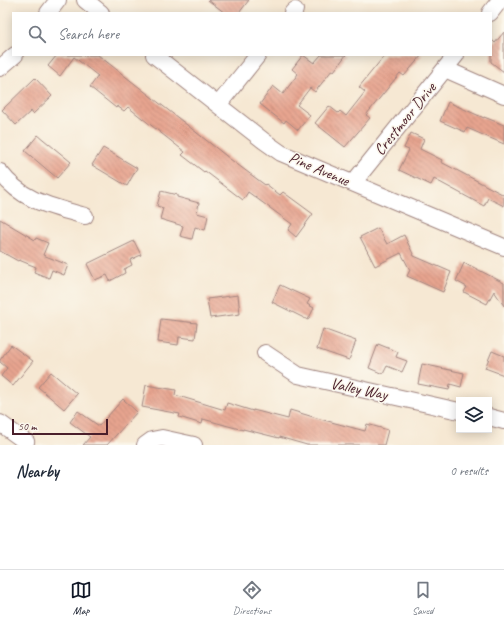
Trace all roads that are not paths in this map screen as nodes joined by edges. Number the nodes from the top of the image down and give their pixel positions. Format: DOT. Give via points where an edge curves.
graph roads {
  1 [pos="58,0"];
  2 [pos="85,0"];
  3 [pos="500,0"];
  4 [pos="49,12"];
  5 [pos="100,12"];
  6 [pos="491,12"];
  7 [pos="14,56"];
  8 [pos="155,56"];
  9 [pos="257,56"];
  10 [pos="455,56"];
  11 [pos="0,68"];
  12 [pos="444,69"];
  13 [pos="504,95"];
  14 [pos="218,105"];
  15 [pos="0,172"];
  16 [pos="353,183"];
  17 [pos="85,216"];
  18 [pos="504,247"];
  19 [pos="265,353"];
  20 [pos="456,410"];
  21 [pos="492,418"];
  22 [pos="504,421"];
  23 [pos="0,423"];
  24 [pos="26,444"];
  25 [pos="145,445"];
  26 [pos="194,445"];
  1 -- 4 [label="street"];
  2 -- 5 [label="street"];
  3 -- 6 [label="street"];
  7 -- 11 [label="street"];
  8 -- 14 [label="street, Pine Avenue"];
  9 -- 14 [label="street"];
  10 -- 12 [label="street, Crestmoor Drive"];
  12 -- 13 [label="street"];
  12 -- 16 [label="street, Crestmoor Drive"];
  14 -- 16 [label="street, Pine Avenue" via="281,152"];
  15 -- 17 [label="street" via="9,184 29,198"];
  16 -- 18 [label="street, Pine Avenue"];
  19 -- 20 [label="street, Valley Way" via="298,375"];
  21 -- 22 [label="street"];
  23 -- 24 [label="street"];
  25 -- 26 [label="street" via="162,438"];
}
